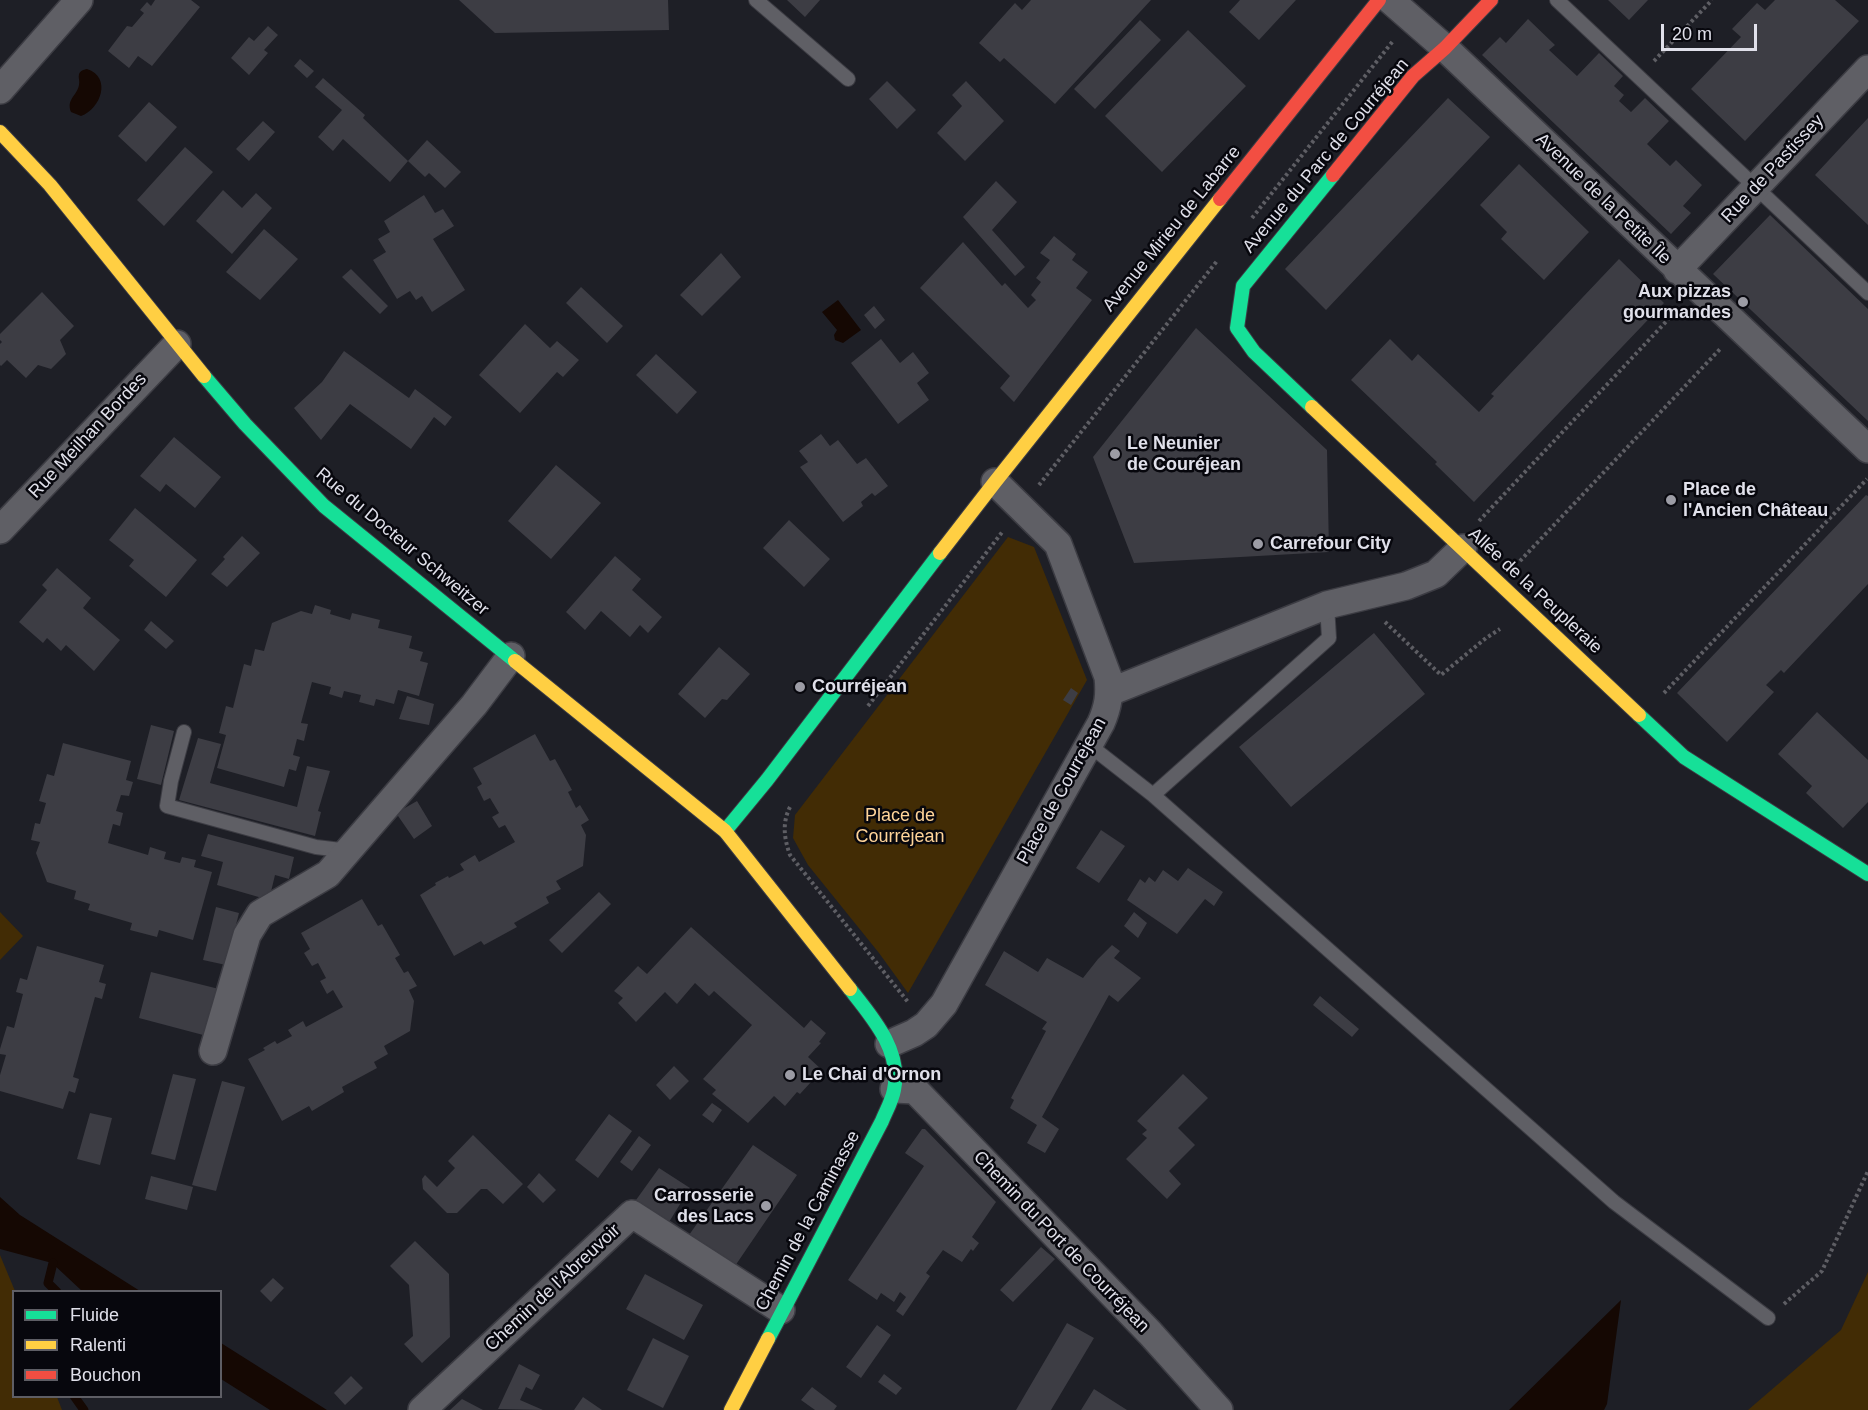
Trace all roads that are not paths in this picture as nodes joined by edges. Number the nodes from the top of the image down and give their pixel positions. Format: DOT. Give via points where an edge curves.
graph roads {
  1 [pos="79,0"];
  2 [pos="756,0"];
  3 [pos="1379,0"];
  4 [pos="1390,0"];
  5 [pos="1491,0"];
  6 [pos="1557,0"];
  7 [pos="1445,48"];
  8 [pos="1868,69"];
  9 [pos="848,79"];
  10 [pos="0,90"];
  11 [pos="0,132"];
  12 [pos="1756,187"];
  13 [pos="1677,270"];
  14 [pos="1243,286"];
  15 [pos="1868,293"];
  16 [pos="177,344"];
  17 [pos="1868,449"];
  18 [pos="995,482"];
  19 [pos="0,530"];
  20 [pos="1469,537"];
  21 [pos="1327,605"];
  22 [pos="511,656"];
  23 [pos="1110,692"];
  24 [pos="184,732"];
  25 [pos="1089,745"];
  26 [pos="1154,795"];
  27 [pos="725,831"];
  28 [pos="349,851"];
  29 [pos="1868,874"];
  30 [pos="889,1044"];
  31 [pos="213,1051"];
  32 [pos="894,1089"];
  33 [pos="781,1310"];
  34 [pos="1767,1318"];
  35 [pos="422,1410"];
  36 [pos="730,1410"];
  37 [pos="1219,1410"];
  1 -- 10 [label="street"];
  2 -- 9 [label="lane"];
  3 -- 18 [label="street, Avenue Mirieu de Labarre"];
  4 -- 7 [label="street, Avenue de la Petite Île"];
  5 -- 7 [label="street, Avenue du Parc de Courréjean"];
  6 -- 12 [label="lane"];
  7 -- 13 [label="street, Avenue de la Petite Île"];
  7 -- 14 [label="street, Avenue du Parc de Courréjean" via="1413,76"];
  8 -- 12 [label="street, Rue de Pastissey"];
  11 -- 16 [label="street, Rue du Docteur Schweitzer" via="50,184"];
  12 -- 13 [label="street, Rue de Pastissey"];
  12 -- 15 [label="lane"];
  13 -- 17 [label="street, Avenue de la Petite Île"];
  14 -- 20 [label="street, Allée de la Peupleraie" via="1238,328 1254,352"];
  16 -- 19 [label="street, Rue Meilhan Bordes"];
  16 -- 22 [label="street, Rue du Docteur Schweitzer" via="245,424 324,506"];
  18 -- 23 [label="street" via="1058,544"];
  18 -- 27 [label="street"];
  20 -- 21 [label="street" via="1436,574 1406,586"];
  20 -- 29 [label="street, Allée de la Peupleraie" via="1684,757"];
  21 -- 23 [label="street"];
  21 -- 26 [label="lane" via="1329,638"];
  22 -- 27 [label="street, Rue du Docteur Schweitzer"];
  22 -- 28 [label="street"];
  23 -- 25 [label="street, Place de Courrejean" via="1108,708"];
  24 -- 28 [label="lane" via="167,806 316,847"];
  25 -- 26 [label="lane"];
  25 -- 30 [label="street, Place de Courrejean" via="944,1005 926,1025"];
  26 -- 34 [label="lane" via="1614,1202"];
  27 -- 30 [label="street" via="876,1022"];
  28 -- 31 [label="street" via="328,874 260,914 247,935"];
  30 -- 32 [label="street, Chemin de la Caminasse" via="895,1065"];
  32 -- 33 [label="street, Chemin de la Caminasse" via="882,1121"];
  32 -- 37 [label="street, Chemin du Port de Courréjean" via="915,1090 1150,1333"];
  33 -- 35 [label="street, Chemin de l'Abreuvoir" via="632,1214"];
  33 -- 36 [label="street, Chemin de la Caminasse"];
}
